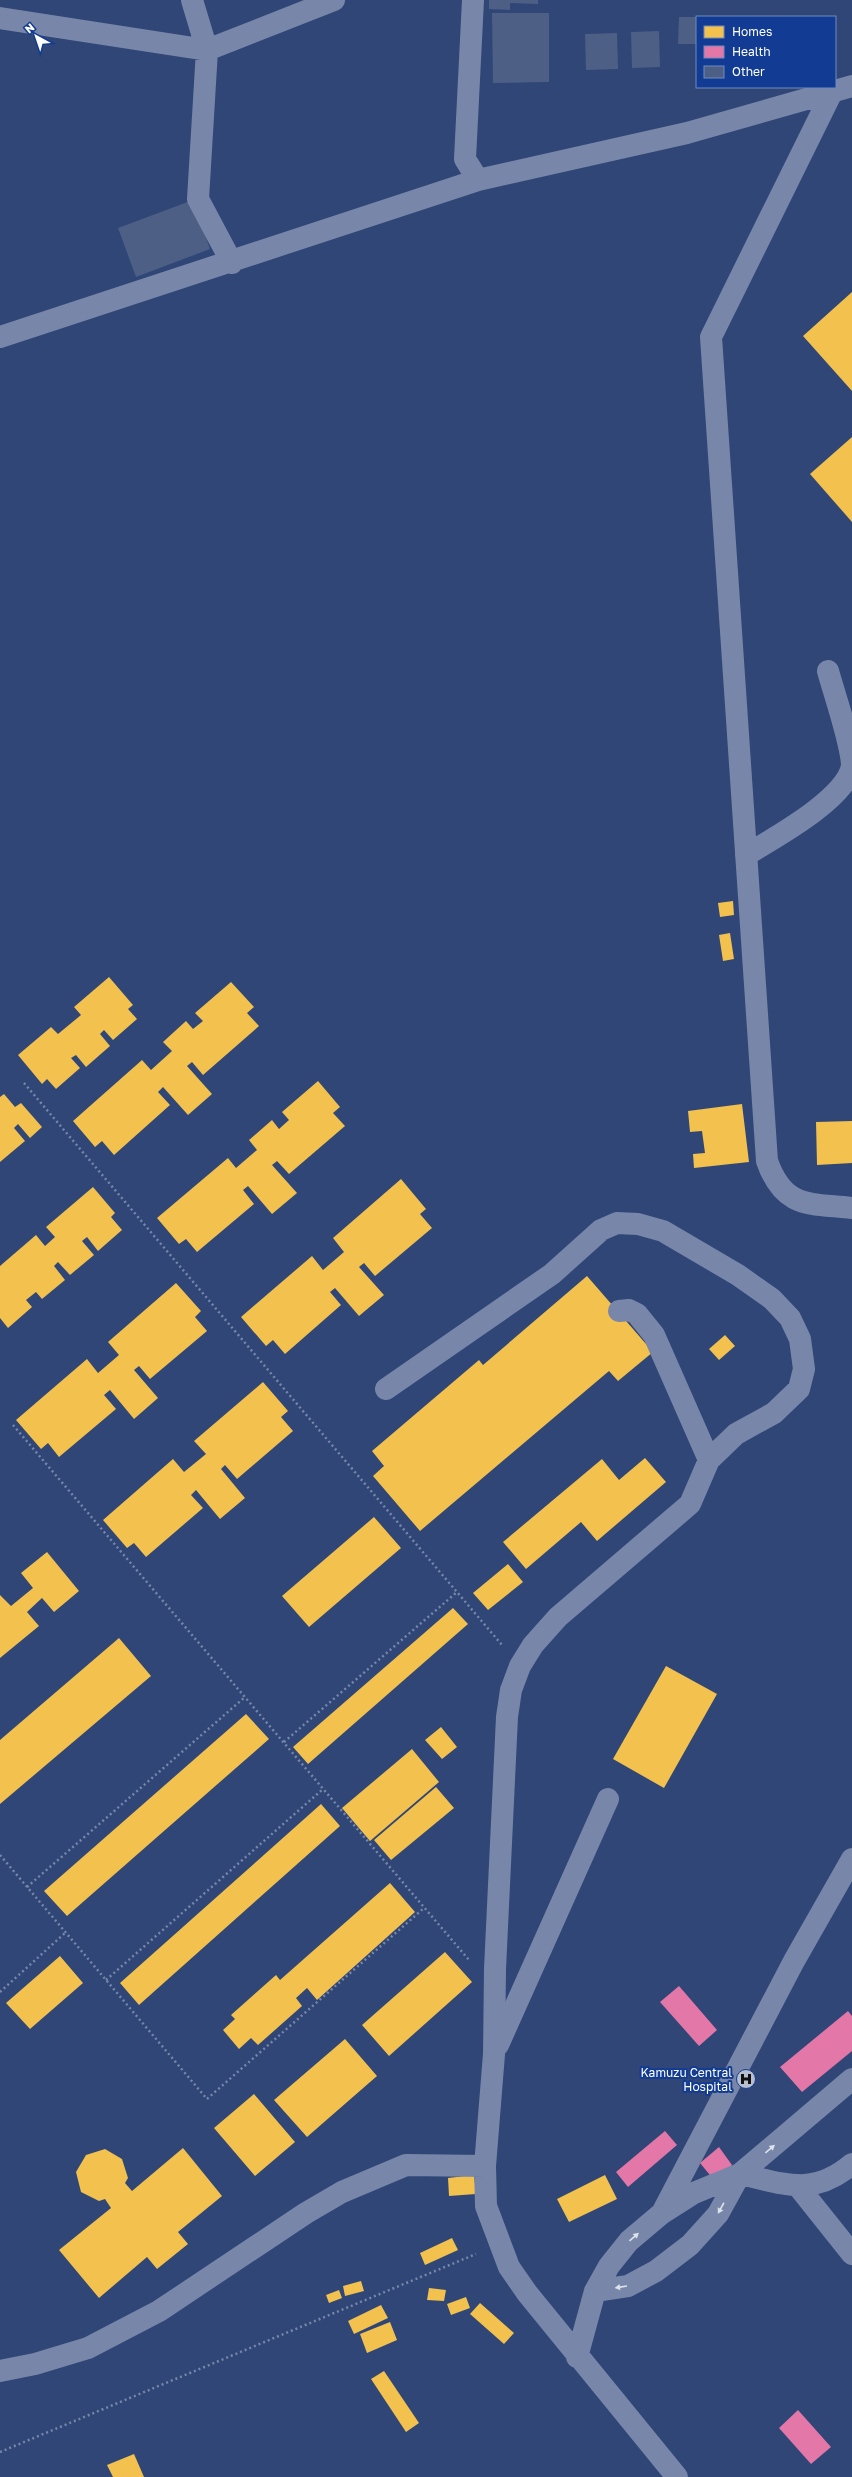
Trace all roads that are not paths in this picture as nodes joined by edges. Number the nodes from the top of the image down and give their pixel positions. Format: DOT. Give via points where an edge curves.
graph roads {
  1 [pos="192,0"];
  2 [pos="334,0"];
  3 [pos="473,0"];
  4 [pos="0,18"];
  5 [pos="207,50"];
  6 [pos="842,88"];
  7 [pos="478,180"];
  8 [pos="232,263"];
  9 [pos="0,337"];
  10 [pos="828,671"];
  11 [pos="746,855"];
  12 [pos="852,1208"];
  13 [pos="619,1311"];
  14 [pos="386,1389"];
  15 [pos="709,1460"];
  16 [pos="608,1799"];
  17 [pos="852,1859"];
  18 [pos="494,2054"];
  19 [pos="852,2079"];
  20 [pos="852,2164"];
  21 [pos="485,2166"];
  22 [pos="740,2174"];
  23 [pos="797,2185"];
  24 [pos="661,2214"];
  25 [pos="852,2254"];
  26 [pos="595,2291"];
  27 [pos="577,2357"];
  28 [pos="0,2371"];
  29 [pos="677,2477"];
  1 -- 5 [label="street"];
  2 -- 5 [label="street"];
  3 -- 7 [label="street" via="465,159"];
  4 -- 5 [label="street"];
  5 -- 8 [label="street" via="198,199"];
  6 -- 7 [label="street" via="687,133"];
  6 -- 11 [label="street" via="711,338"];
  7 -- 8 [label="street"];
  8 -- 9 [label="street"];
  10 -- 11 [label="street" via="850,746 852,766 844,785 801,822"];
  11 -- 12 [label="street" via="767,1161 773,1179 799,1202"];
  13 -- 15 [label="street" via="629,1310 637,1314 654,1335"];
  14 -- 15 [label="street" via="552,1274 601,1230 617,1223 638,1224 663,1231 738,1275 772,1299 790,1318 800,1339 804,1369 799,1389 774,1413 736,1434"];
  15 -- 18 [label="street" via="690,1504 558,1617 533,1645 520,1666 511,1690 507,1717 495,1969"];
  16 -- 18 [label="street"];
  17 -- 24 [label="street" via="794,1961"];
  18 -- 21 [label="street"];
  22 -- 19 [label="street, one-way"];
  20 -- 23 [label="street" via="839,2175 813,2186"];
  21 -- 27 [label="street" via="486,2206 509,2267"];
  21 -- 28 [label="street" via="406,2165 342,2192 306,2213 160,2311 88,2348 35,2364"];
  22 -- 23 [label="street"];
  22 -- 24 [label="street" via="694,2194"];
  22 -- 26 [label="street, one-way" via="718,2214 690,2245 656,2271 628,2286"];
  23 -- 25 [label="street"];
  26 -- 24 [label="street, one-way" via="609,2266 629,2241"];
  26 -- 27 [label="street"];
  27 -- 29 [label="street"];
}
